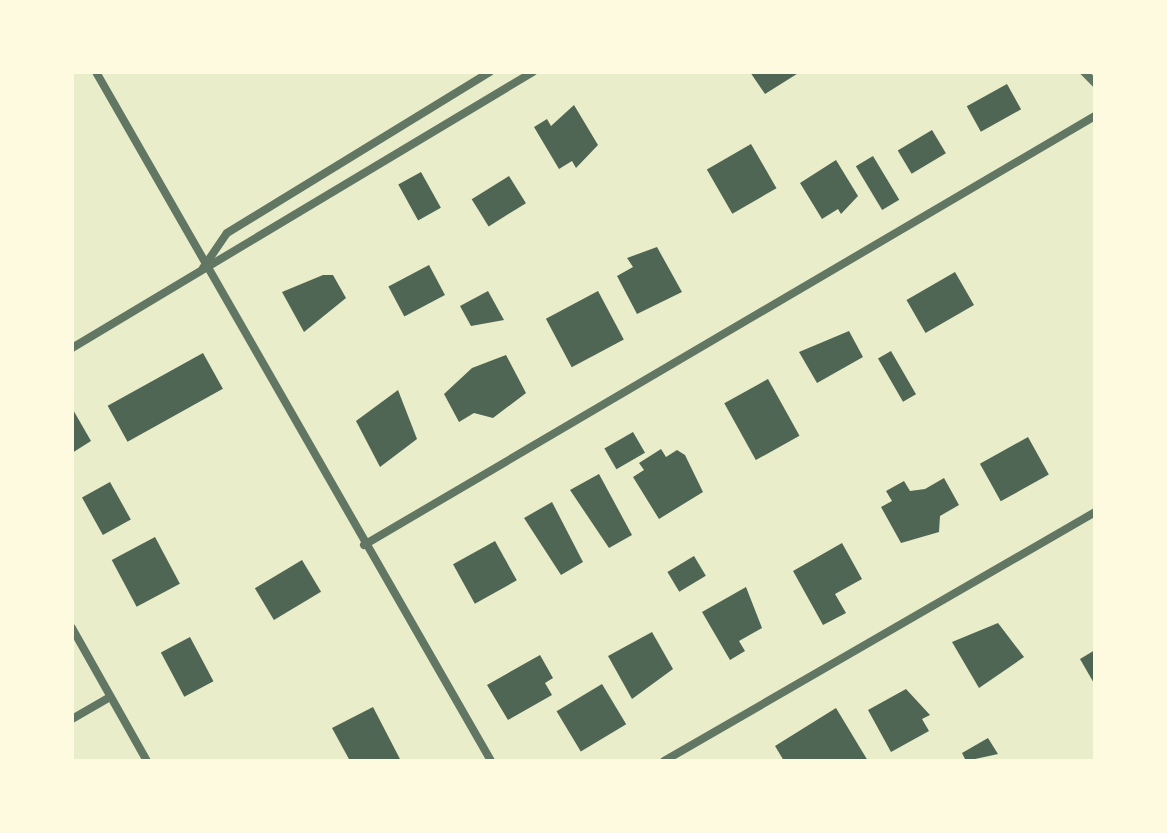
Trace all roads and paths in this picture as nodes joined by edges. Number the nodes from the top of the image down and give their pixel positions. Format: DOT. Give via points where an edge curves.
graph roads {
  1 [pos="96,72"];
  2 [pos="490,72"];
  3 [pos="533,72"];
  4 [pos="1084,72"];
  5 [pos="1095,83"];
  6 [pos="1095,116"];
  7 [pos="203,269"];
  8 [pos="72,348"];
  9 [pos="1095,512"];
  10 [pos="364,545"];
  11 [pos="72,628"];
  12 [pos="110,697"];
  13 [pos="72,719"];
  14 [pos="147,761"];
  15 [pos="491,761"];
  16 [pos="664,761"];
  1 -- 7 [label="street"];
  2 -- 7 [label="street" via="227,233"];
  3 -- 7 [label="street"];
  4 -- 5 [label="street"];
  6 -- 10 [label="street"];
  7 -- 8 [label="street"];
  7 -- 10 [label="street"];
  9 -- 16 [label="street"];
  10 -- 15 [label="street"];
  11 -- 12 [label="street"];
  12 -- 13 [label="street"];
  12 -- 14 [label="street"];
}
